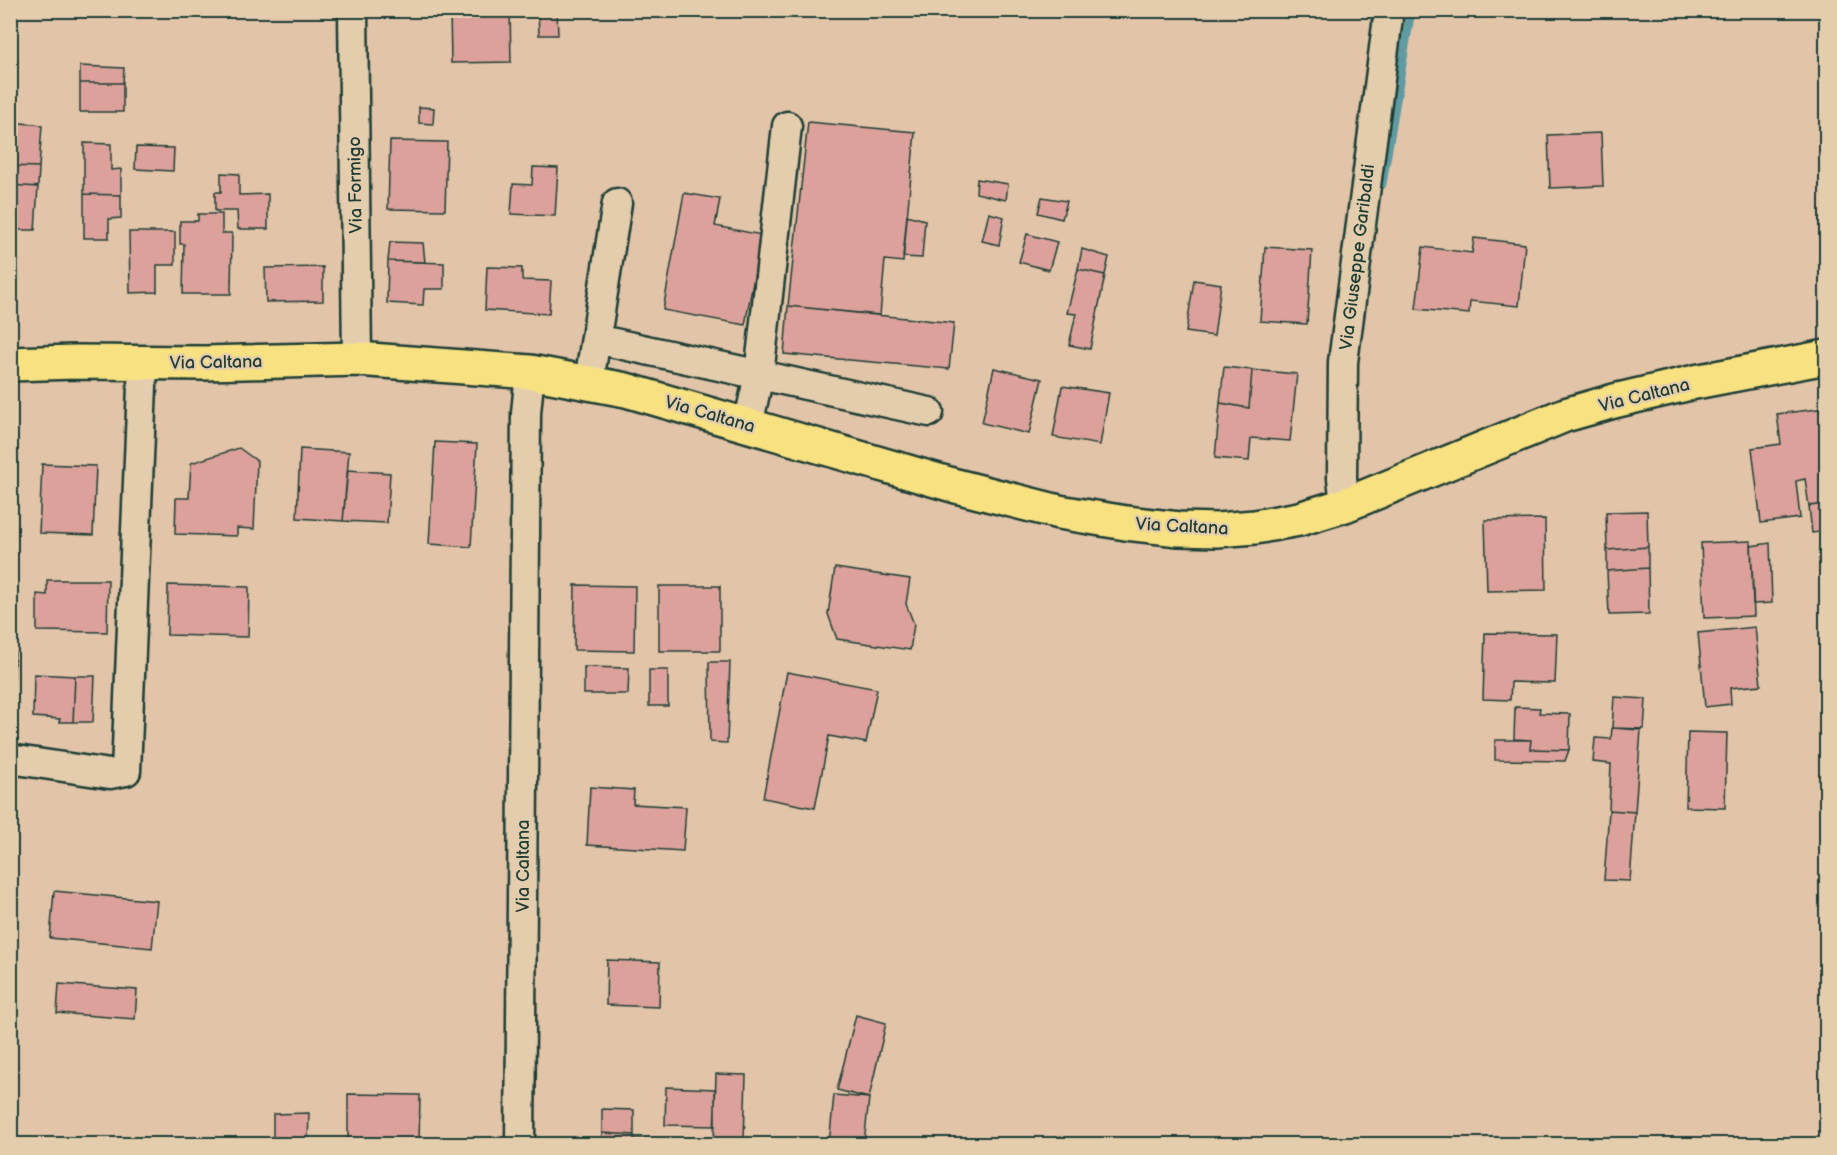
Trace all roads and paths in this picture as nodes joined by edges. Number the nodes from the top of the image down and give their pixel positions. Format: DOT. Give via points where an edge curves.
graph roads {
  1 [pos="353,10"];
  2 [pos="1389,10"];
  3 [pos="787,126"];
  4 [pos="616,202"];
  5 [pos="596,339"];
  6 [pos="1827,357"];
  7 [pos="357,359"];
  8 [pos="143,362"];
  9 [pos="10,364"];
  10 [pos="530,372"];
  11 [pos="759,375"];
  12 [pos="589,382"];
  13 [pos="929,412"];
  14 [pos="748,425"];
  15 [pos="1345,505"];
  16 [pos="10,759"];
  17 [pos="10,1127"];
  18 [pos="13,1144"];
  19 [pos="520,1144"];
  1 -- 7 [label="street, Via Formigo"];
  2 -- 15 [label="street, Via Giuseppe Garibaldi" via="1343,362"];
  3 -- 11 [label="street"];
  4 -- 5 [label="street"];
  5 -- 11 [label="street"];
  5 -- 12 [label="street"];
  6 -- 15 [label="main road, Via Caltana" via="1695,382 1565,415"];
  7 -- 8 [label="main road, Via Caltana"];
  7 -- 10 [label="main road, Via Caltana"];
  8 -- 9 [label="main road, Via Caltana"];
  8 -- 16 [label="street" via="126,771 110,774"];
  10 -- 12 [label="main road, Via Caltana"];
  10 -- 19 [label="street, Via Caltana" via="526,413"];
  11 -- 13 [label="street"];
  11 -- 14 [label="street"];
  12 -- 14 [label="main road, Via Caltana"];
  14 -- 15 [label="main road, Via Caltana" via="980,492 1059,512 1126,523 1217,530 1299,519"];
  17 -- 18 [label="path"];
}
